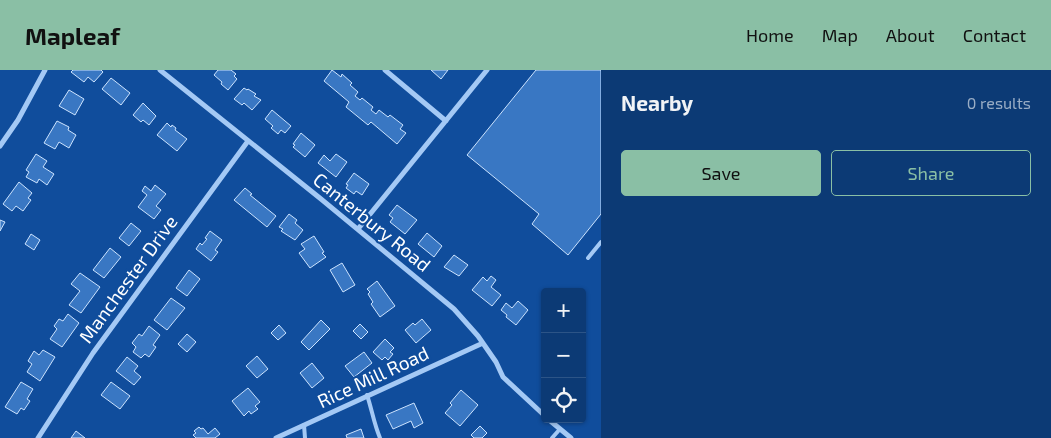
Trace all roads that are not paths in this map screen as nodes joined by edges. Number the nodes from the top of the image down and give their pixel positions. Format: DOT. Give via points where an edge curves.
graph roads {
  1 [pos="45,70"];
  2 [pos="160,70"];
  3 [pos="385,70"];
  4 [pos="487,70"];
  5 [pos="446,121"];
  6 [pos="248,141"];
  7 [pos="0,146"];
  8 [pos="358,229"];
  9 [pos="601,242"];
  10 [pos="588,258"];
  11 [pos="483,343"];
  12 [pos="367,396"];
  13 [pos="541,412"];
  14 [pos="553,423"];
  15 [pos="304,425"];
  16 [pos="560,429"];
  17 [pos="38,438"];
  18 [pos="278,438"];
  19 [pos="305,438"];
  20 [pos="380,438"];
  21 [pos="552,438"];
  22 [pos="571,438"];
  1 -- 7 [label="street"];
  2 -- 6 [label="street, Canterbury Road"];
  3 -- 5 [label="street"];
  4 -- 5 [label="street"];
  5 -- 8 [label="street"];
  6 -- 8 [label="street, Canterbury Road"];
  6 -- 17 [label="street, Manchester Drive" via="92,353"];
  8 -- 11 [label="street, Canterbury Road" via="454,309"];
  9 -- 10 [label="lane"];
  11 -- 12 [label="street, Rice Mill Road"];
  11 -- 13 [label="street, Canterbury Road" via="503,377"];
  12 -- 15 [label="street, Rice Mill Road"];
  12 -- 20 [label="lane"];
  14 -- 16 [label="street"];
  15 -- 18 [label="street, Rice Mill Road"];
  15 -- 19 [label="lane"];
  16 -- 21 [label="lane"];
  16 -- 22 [label="street"];
}
